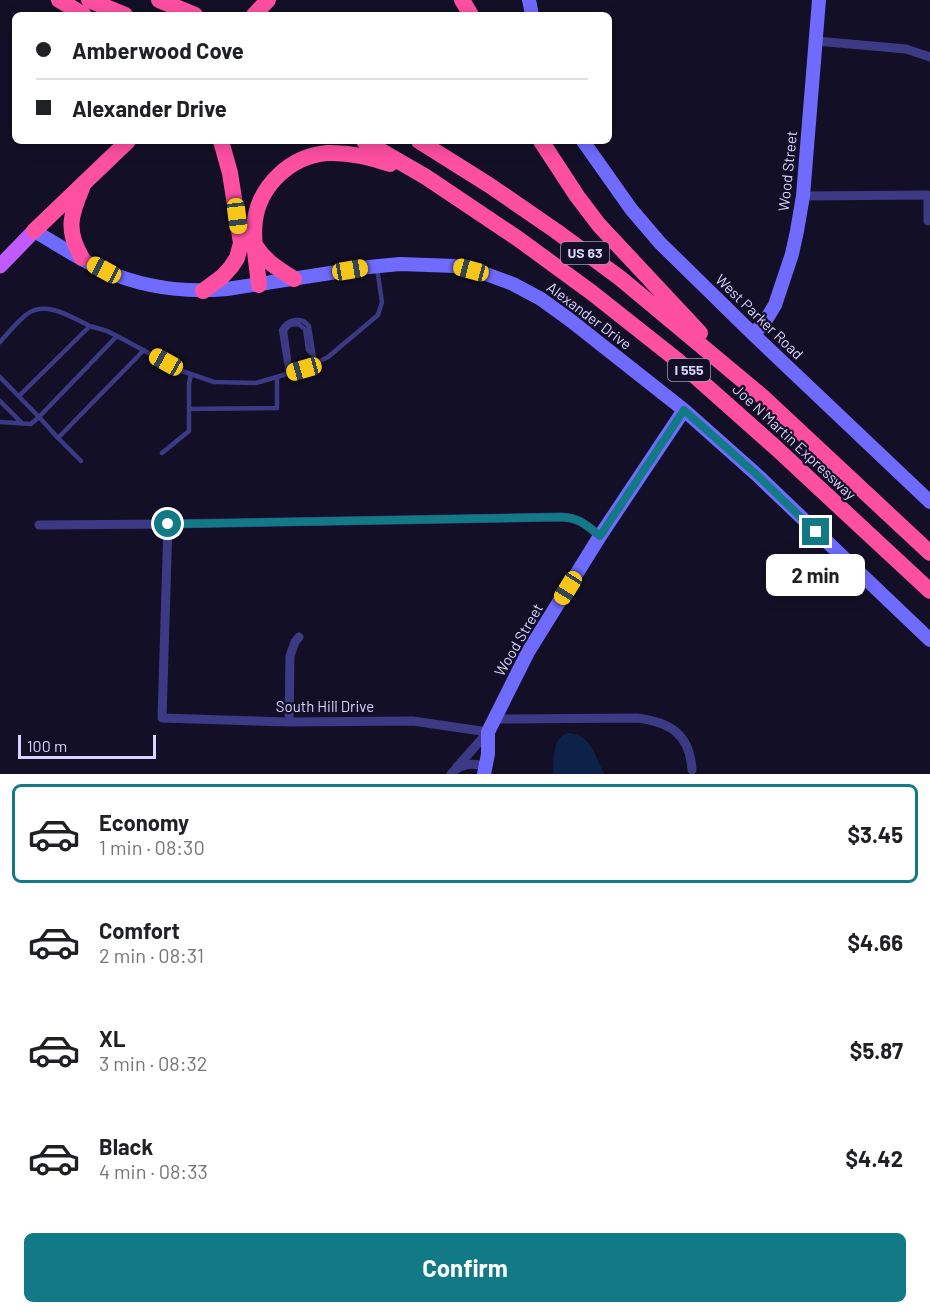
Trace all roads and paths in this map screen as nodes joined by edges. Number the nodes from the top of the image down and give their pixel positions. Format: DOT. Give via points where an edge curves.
graph roads {
  1 [pos="59,0"];
  2 [pos="89,0"];
  3 [pos="159,0"];
  4 [pos="819,0"];
  5 [pos="79,12"];
  6 [pos="118,12"];
  7 [pos="188,12"];
  8 [pos="816,41"];
  9 [pos="930,57"];
  10 [pos="125,144"];
  11 [pos="222,144"];
  12 [pos="368,144"];
  13 [pos="424,144"];
  14 [pos="543,144"];
  15 [pos="585,144"];
  16 [pos="426,177"];
  17 [pos="84,182"];
  18 [pos="929,195"];
  19 [pos="803,196"];
  20 [pos="928,221"];
  21 [pos="34,231"];
  22 [pos="248,244"];
  23 [pos="82,258"];
  24 [pos="0,266"];
  25 [pos="377,266"];
  26 [pos="294,279"];
  27 [pos="254,285"];
  28 [pos="204,291"];
  29 [pos="90,326"];
  30 [pos="753,334"];
  31 [pos="117,336"];
  32 [pos="0,342"];
  33 [pos="144,350"];
  34 [pos="315,364"];
  35 [pos="191,374"];
  36 [pos="288,374"];
  37 [pos="277,376"];
  38 [pos="0,377"];
  39 [pos="741,378"];
  40 [pos="19,396"];
  41 [pos="0,401"];
  42 [pos="189,409"];
  43 [pos="684,410"];
  44 [pos="39,417"];
  45 [pos="0,422"];
  46 [pos="22,423"];
  47 [pos="58,438"];
  48 [pos="162,453"];
  49 [pos="81,460"];
  50 [pos="930,502"];
  51 [pos="168,524"];
  52 [pos="39,525"];
  53 [pos="600,536"];
  54 [pos="930,553"];
  55 [pos="930,591"];
  56 [pos="299,637"];
  57 [pos="930,640"];
  58 [pos="289,722"];
  59 [pos="491,726"];
  60 [pos="485,770"];
  61 [pos="692,770"];
  62 [pos="453,771"];
  1 -- 5 [label="highway"];
  2 -- 6 [label="highway"];
  3 -- 7 [label="highway"];
  4 -- 8 [label="street, Wood Street"];
  8 -- 9 [label="street" via="906,49"];
  8 -- 19 [label="street, Wood Street"];
  10 -- 17 [label="highway"];
  11 -- 22 [label="highway"];
  12 -- 16 [label="highway, Joe N Martin Expressway"];
  13 -- 39 [label="highway, Joe N Martin Expressway / US 63" via="620,278"];
  14 -- 39 [label="highway, US 63" via="599,225"];
  15 -- 30 [label="street, West Parker Road" via="660,243"];
  16 -- 22 [label="highway" via="352,154 308,157 285,169 267,188 258,207 254,236"];
  16 -- 55 [label="highway, Joe N Martin Expressway / I 555" via="526,244 677,360"];
  17 -- 21 [label="highway"];
  17 -- 23 [label="highway" via="71,225 74,246"];
  18 -- 19 [label="street"];
  18 -- 20 [label="street"];
  19 -- 30 [label="street, Wood Street" via="782,288 775,305"];
  21 -- 23 [label="street, Alexander Drive"];
  21 -- 24 [label="main road"];
  22 -- 26 [label="highway"];
  22 -- 27 [label="highway"];
  22 -- 28 [label="highway" via="227,272"];
  23 -- 28 [label="street, Alexander Drive" via="104,270 161,288"];
  25 -- 26 [label="street, Alexander Drive"];
  25 -- 34 [label="lane" via="382,302 378,315"];
  25 -- 43 [label="street, Alexander Drive" via="455,266 513,284 570,320"];
  26 -- 27 [label="street, Alexander Drive"];
  27 -- 28 [label="street, Alexander Drive"];
  29 -- 31 [label="lane"];
  29 -- 32 [label="lane" via="50,309 36,309"];
  29 -- 40 [label="lane"];
  30 -- 50 [label="street, West Parker Road"];
  31 -- 33 [label="lane"];
  31 -- 44 [label="lane"];
  33 -- 35 [label="lane"];
  33 -- 47 [label="lane"];
  34 -- 36 [label="lane"];
  34 -- 36 [label="lane" via="307,322 288,321 281,330"];
  35 -- 37 [label="lane" via="214,382 256,383"];
  35 -- 42 [label="lane"];
  36 -- 37 [label="lane"];
  37 -- 42 [label="lane" via="277,408"];
  38 -- 40 [label="lane"];
  39 -- 54 [label="highway, Joe N Martin Expressway"];
  40 -- 44 [label="lane"];
  41 -- 46 [label="lane"];
  42 -- 48 [label="lane" via="189,431"];
  43 -- 53 [label="street, Wood Street"];
  43 -- 57 [label="street, Alexander Drive"];
  44 -- 46 [label="lane" via="31,424"];
  44 -- 47 [label="lane"];
  45 -- 46 [label="lane"];
  47 -- 49 [label="lane"];
  51 -- 52 [label="street"];
  51 -- 53 [label="street" via="561,517 583,522"];
  51 -- 58 [label="street, South Hill Drive" via="162,718"];
  53 -- 59 [label="street, Wood Street" via="528,652"];
  56 -- 58 [label="street" via="290,656"];
  58 -- 59 [label="street, South Hill Drive" via="413,721"];
  59 -- 60 [label="street, Wood Street"];
  59 -- 61 [label="street, South Hill Drive" via="652,720 668,725 679,736 689,751"];
  59 -- 62 [label="street"];
  60 -- 62 [label="street" via="476,764 466,764"];
}
